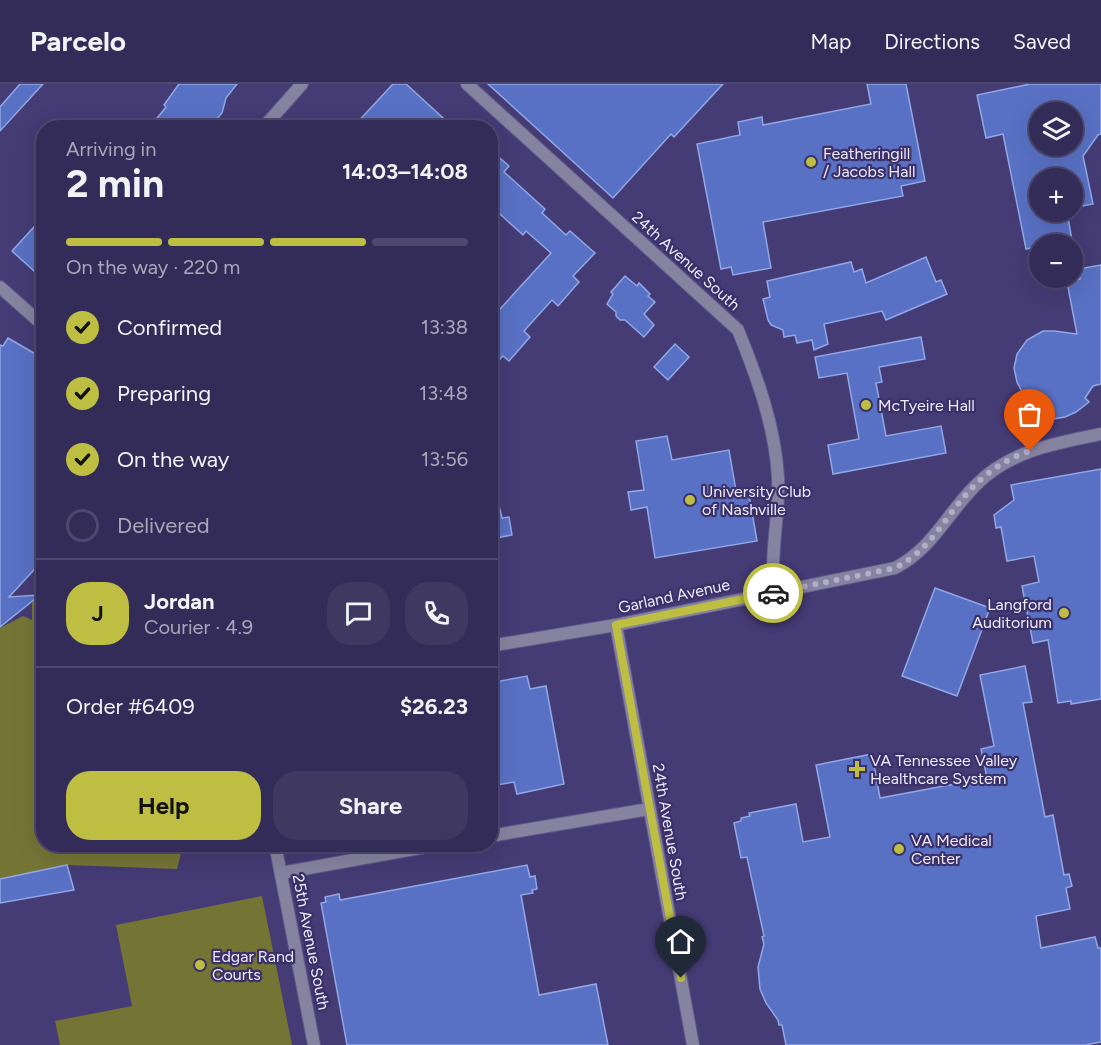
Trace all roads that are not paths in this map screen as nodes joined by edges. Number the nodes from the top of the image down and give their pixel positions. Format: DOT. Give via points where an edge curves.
graph roads {
  1 [pos="302,84"];
  2 [pos="467,84"];
  3 [pos="270,120"];
  4 [pos="0,287"];
  5 [pos="36,319"];
  6 [pos="1101,434"];
  7 [pos="775,592"];
  8 [pos="616,625"];
  9 [pos="498,645"];
  10 [pos="649,808"];
  11 [pos="498,835"];
  12 [pos="277,852"];
  13 [pos="398,852"];
  14 [pos="281,873"];
  15 [pos="314,1045"];
  16 [pos="693,1045"];
  1 -- 3 [label="street"];
  2 -- 7 [label="street, 24th Avenue South" via="738,330 759,382 778,477 772,573"];
  4 -- 5 [label="street"];
  6 -- 7 [label="street, Garland Avenue" via="1015,456 975,485 925,548 895,568"];
  7 -- 8 [label="street, Garland Avenue"];
  8 -- 9 [label="street, Garland Avenue"];
  8 -- 10 [label="street, 24th Avenue South"];
  10 -- 11 [label="street"];
  10 -- 16 [label="street, 24th Avenue South"];
  12 -- 14 [label="street, 25th Avenue South"];
  13 -- 14 [label="street"];
  14 -- 15 [label="street, 25th Avenue South"];
}
